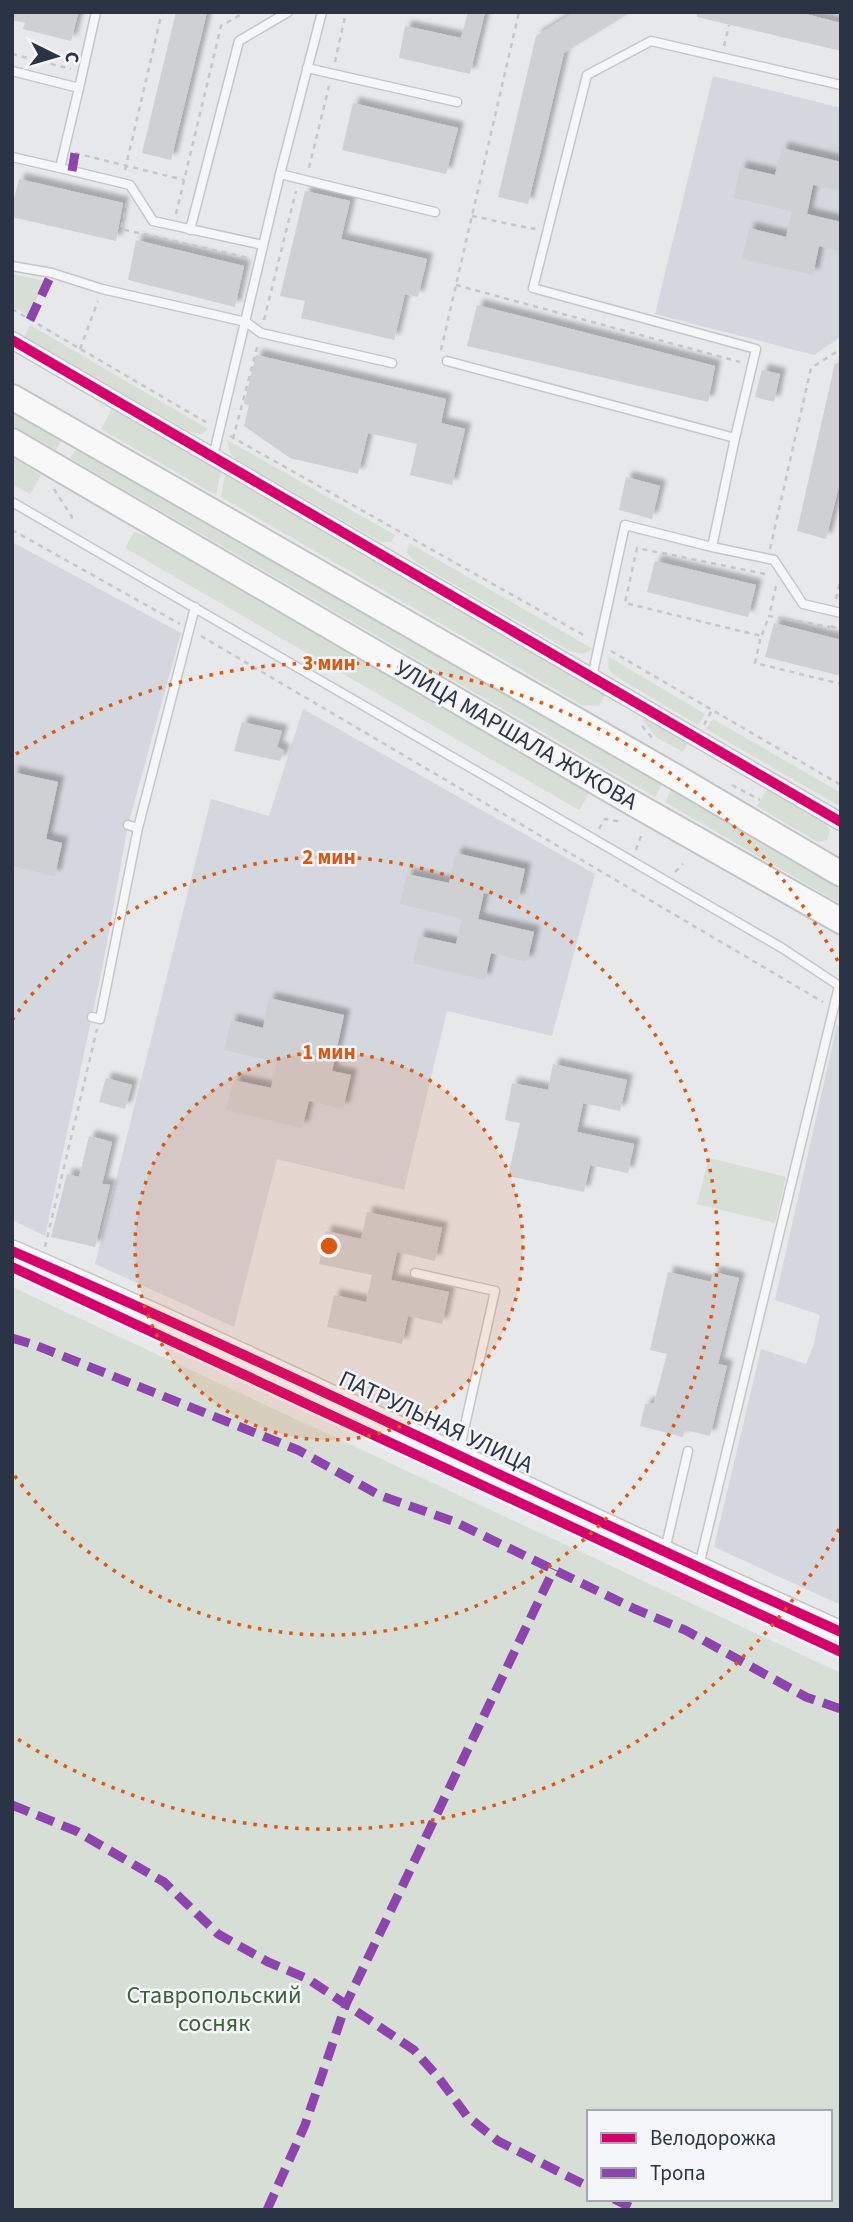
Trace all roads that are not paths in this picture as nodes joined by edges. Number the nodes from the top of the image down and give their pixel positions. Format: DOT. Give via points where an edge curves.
graph roads {
  1 [pos="96,12"];
  2 [pos="288,12"];
  3 [pos="321,12"];
  4 [pos="307,68"];
  5 [pos="12,71"];
  6 [pos="841,85"];
  7 [pos="79,88"];
  8 [pos="457,102"];
  9 [pos="12,157"];
  10 [pos="60,168"];
  11 [pos="280,174"];
  12 [pos="435,212"];
  13 [pos="190,229"];
  14 [pos="263,245"];
  15 [pos="12,266"];
  16 [pos="246,322"];
  17 [pos="12,340"];
  18 [pos="447,361"];
  19 [pos="392,363"];
  20 [pos="12,397"];
  21 [pos="735,438"];
  22 [pos="12,441"];
  23 [pos="214,457"];
  24 [pos="12,502"];
  25 [pos="712,547"];
  26 [pos="195,607"];
  27 [pos="841,612"];
  28 [pos="592,677"];
  29 [pos="841,822"];
  30 [pos="128,825"];
  31 [pos="138,828"];
  32 [pos="836,868"];
  33 [pos="841,920"];
  34 [pos="840,986"];
  35 [pos="96,1018"];
  36 [pos="12,1251"];
  37 [pos="415,1273"];
  38 [pos="688,1451"];
  39 [pos="458,1455"];
  40 [pos="664,1553"];
  41 [pos="698,1569"];
  42 [pos="841,1632"];
  1 -- 7 [label="lane"];
  2 -- 13 [label="lane" via="239,41"];
  3 -- 4 [label="lane"];
  4 -- 8 [label="lane"];
  4 -- 11 [label="lane"];
  5 -- 7 [label="lane"];
  6 -- 21 [label="lane" via="651,41 587,75 533,288 755,349"];
  7 -- 10 [label="lane"];
  9 -- 10 [label="lane"];
  10 -- 13 [label="lane" via="130,186 153,221"];
  11 -- 12 [label="lane"];
  11 -- 14 [label="lane"];
  13 -- 14 [label="lane"];
  14 -- 16 [label="lane"];
  15 -- 16 [label="lane"];
  16 -- 19 [label="lane" via="261,333"];
  16 -- 23 [label="lane"];
  17 -- 23 [label="street"];
  18 -- 21 [label="lane"];
  20 -- 32 [label="main road, УЛИЦА МАРШАЛА ЖУКОВА"];
  21 -- 25 [label="lane"];
  22 -- 33 [label="main road, УЛИЦА МАРШАЛА ЖУКОВА"];
  23 -- 28 [label="street"];
  24 -- 26 [label="lane"];
  25 -- 27 [label="lane" via="775,560 803,604"];
  25 -- 28 [label="lane" via="625,525"];
  26 -- 31 [label="lane"];
  26 -- 34 [label="lane"];
  28 -- 29 [label="street"];
  30 -- 31 [label="lane"];
  31 -- 35 [label="lane"];
  34 -- 41 [label="lane"];
  36 -- 39 [label="street, ПАТРУЛЬНАЯ УЛИЦА" via="178,1323"];
  37 -- 39 [label="lane" via="495,1291"];
  38 -- 40 [label="lane"];
  39 -- 40 [label="street, ПАТРУЛЬНАЯ УЛИЦА"];
  40 -- 41 [label="street, ПАТРУЛЬНАЯ УЛИЦА"];
  41 -- 42 [label="street, ПАТРУЛЬНАЯ УЛИЦА"];
}
